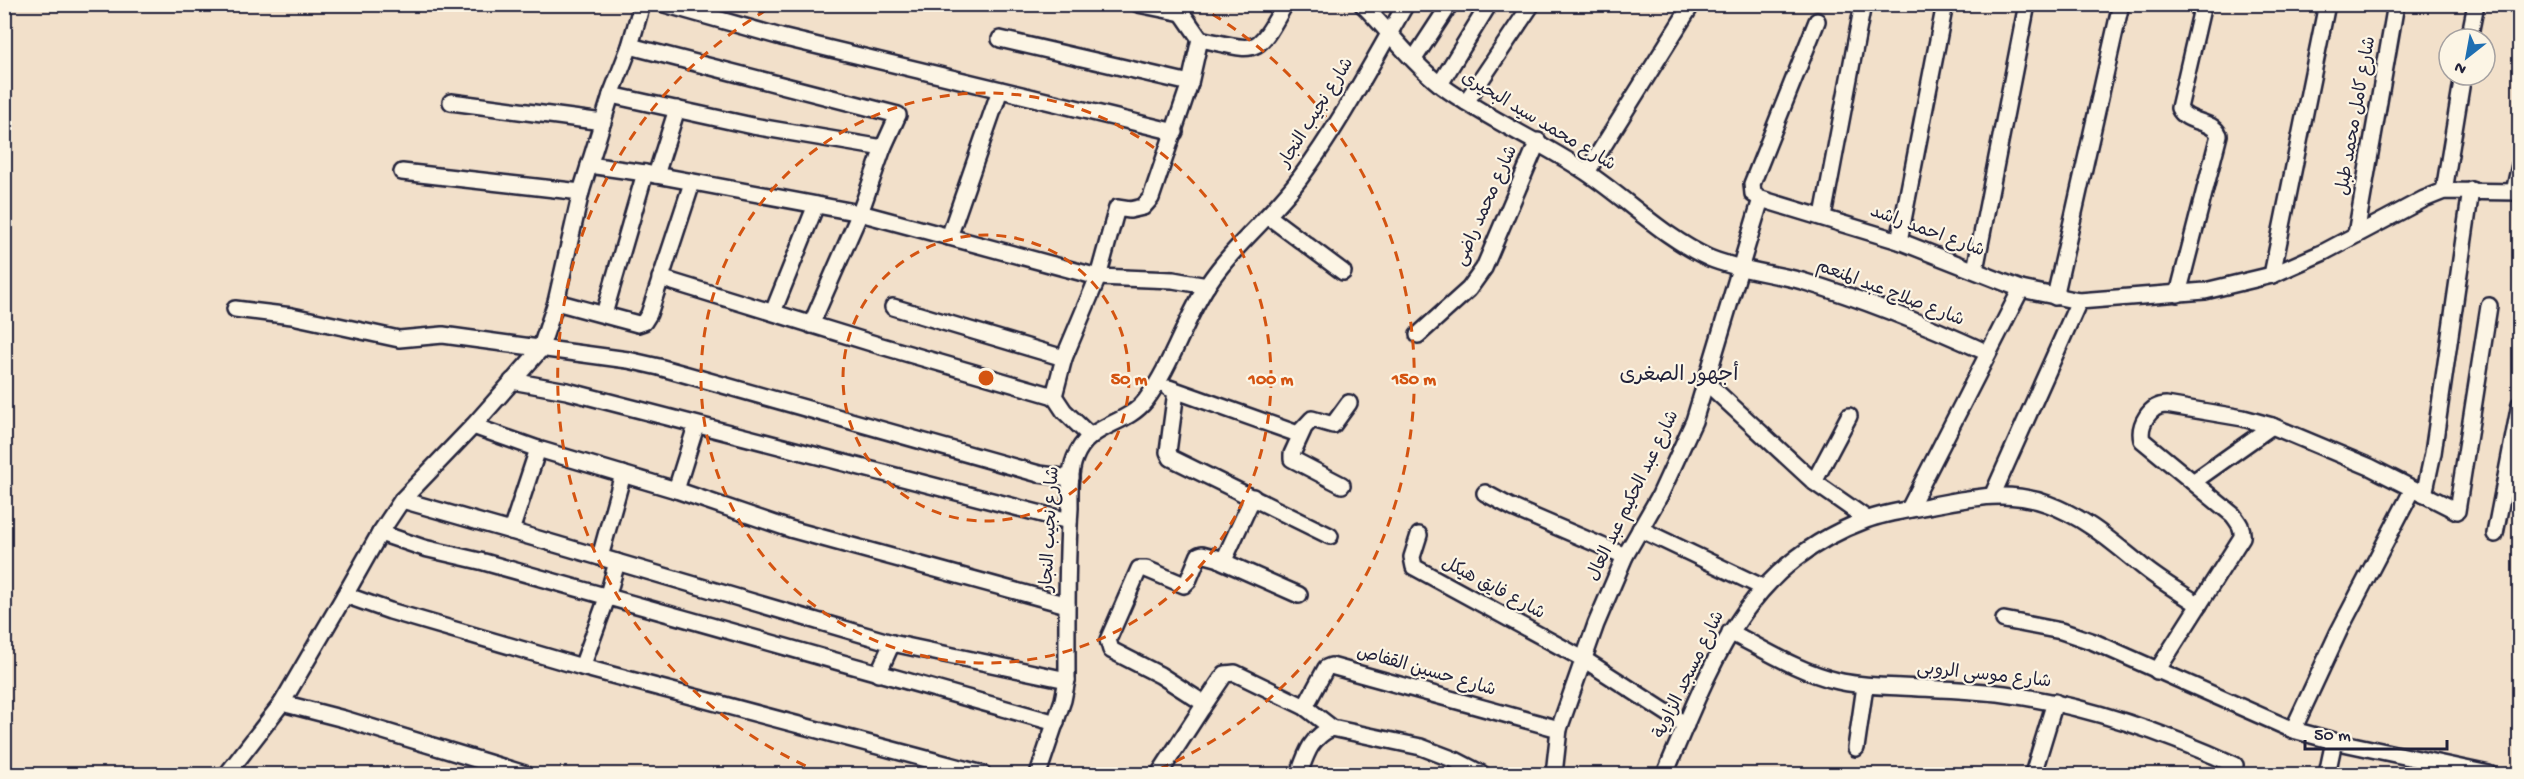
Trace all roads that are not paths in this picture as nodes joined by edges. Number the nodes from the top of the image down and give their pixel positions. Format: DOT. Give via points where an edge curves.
graph roads {
  1 [pos="642,4"];
  2 [pos="664,4"];
  3 [pos="1138,4"];
  4 [pos="1285,4"];
  5 [pos="1362,4"];
  6 [pos="1406,4"];
  7 [pos="1450,4"];
  8 [pos="1489,4"];
  9 [pos="1532,4"];
  10 [pos="1692,4"];
  11 [pos="1863,4"];
  12 [pos="1945,4"];
  13 [pos="2027,4"];
  14 [pos="2121,4"];
  15 [pos="2203,4"];
  16 [pos="2327,4"];
  17 [pos="2396,4"];
  18 [pos="2476,4"];
  19 [pos="1182,9"];
  20 [pos="1817,21"];
  21 [pos="2471,27"];
  22 [pos="1389,34"];
  23 [pos="1000,39"];
  24 [pos="1200,39"];
  25 [pos="630,46"];
  26 [pos="1414,59"];
  27 [pos="1190,83"];
  28 [pos="1440,84"];
  29 [pos="2461,87"];
  30 [pos="1000,90"];
  31 [pos="611,95"];
  32 [pos="451,102"];
  33 [pos="1466,102"];
  34 [pos="677,109"];
  35 [pos="603,122"];
  36 [pos="1175,132"];
  37 [pos="1538,141"];
  38 [pos="883,148"];
  39 [pos="589,165"];
  40 [pos="2520,165"];
  41 [pos="402,172"];
  42 [pos="1587,172"];
  43 [pos="651,174"];
  44 [pos="692,183"];
  45 [pos="2471,190"];
  46 [pos="2444,191"];
  47 [pos="581,192"];
  48 [pos="2517,192"];
  49 [pos="1761,199"];
  50 [pos="816,205"];
  51 [pos="860,213"];
  52 [pos="1268,216"];
  53 [pos="1823,216"];
  54 [pos="2356,234"];
  55 [pos="949,237"];
  56 [pos="1899,241"];
  57 [pos="1741,267"];
  58 [pos="1975,270"];
  59 [pos="1343,272"];
  60 [pos="2272,275"];
  61 [pos="1098,277"];
  62 [pos="660,278"];
  63 [pos="1207,286"];
  64 [pos="2021,289"];
  65 [pos="2178,294"];
  66 [pos="2055,297"];
  67 [pos="2079,301"];
  68 [pos="556,302"];
  69 [pos="2489,306"];
  70 [pos="893,308"];
  71 [pos="235,309"];
  72 [pos="773,312"];
  73 [pos="604,314"];
  74 [pos="811,325"];
  75 [pos="1418,335"];
  76 [pos="540,350"];
  77 [pos="1988,353"];
  78 [pos="1064,358"];
  79 [pos="512,381"];
  80 [pos="1707,383"];
  81 [pos="1157,384"];
  82 [pos="1176,391"];
  83 [pos="1054,396"];
  84 [pos="1349,404"];
  85 [pos="2520,404"];
  86 [pos="1849,416"];
  87 [pos="473,426"];
  88 [pos="696,426"];
  89 [pos="2272,426"];
  90 [pos="1303,430"];
  91 [pos="1089,435"];
  92 [pos="538,449"];
  93 [pos="623,474"];
  94 [pos="1071,478"];
  95 [pos="1814,482"];
  96 [pos="2193,482"];
  97 [pos="1342,485"];
  98 [pos="676,490"];
  99 [pos="2418,492"];
  100 [pos="1485,493"];
  101 [pos="1993,494"];
  102 [pos="1253,497"];
  103 [pos="402,500"];
  104 [pos="1909,509"];
  105 [pos="1867,519"];
  106 [pos="1069,521"];
  107 [pos="1640,529"];
  108 [pos="511,531"];
  109 [pos="380,533"];
  110 [pos="2495,534"];
  111 [pos="1419,535"];
  112 [pos="1329,536"];
  113 [pos="1624,556"];
  114 [pos="600,557"];
  115 [pos="1222,561"];
  116 [pos="617,562"];
  117 [pos="1762,587"];
  118 [pos="345,595"];
  119 [pos="1299,595"];
  120 [pos="607,598"];
  121 [pos="2199,604"];
  122 [pos="1067,605"];
  123 [pos="2004,620"];
  124 [pos="1730,632"];
  125 [pos="892,643"];
  126 [pos="1584,660"];
  127 [pos="582,667"];
  128 [pos="2157,671"];
  129 [pos="878,674"];
  130 [pos="1067,680"];
  131 [pos="1865,686"];
  132 [pos="2055,702"];
  133 [pos="282,703"];
  134 [pos="1305,707"];
  135 [pos="1202,708"];
  136 [pos="1056,723"];
  137 [pos="1686,725"];
  138 [pos="1332,728"];
  139 [pos="1559,729"];
  140 [pos="2293,730"];
  141 [pos="2334,741"];
  142 [pos="1856,748"];
  143 [pos="2235,765"];
  144 [pos="227,774"];
  145 [pos="525,774"];
  146 [pos="983,774"];
  147 [pos="1038,774"];
  148 [pos="1160,774"];
  149 [pos="1299,774"];
  150 [pos="1482,774"];
  151 [pos="1554,774"];
  152 [pos="1665,774"];
  153 [pos="2033,774"];
  154 [pos="2327,774"];
  155 [pos="2489,774"];
  1 -- 25 [label="street"];
  2 -- 30 [label="street"];
  3 -- 19 [label="street"];
  4 -- 24 [label="street" via="1268,35 1253,47"];
  5 -- 22 [label="street, شارع محمد سيد البحيرى"];
  6 -- 22 [label="street, شارع نجيب النجار"];
  7 -- 26 [label="street"];
  8 -- 28 [label="street"];
  9 -- 33 [label="street"];
  10 -- 42 [label="street"];
  11 -- 53 [label="street"];
  12 -- 56 [label="street"];
  13 -- 58 [label="street"];
  14 -- 66 [label="street"];
  15 -- 65 [label="street" via="2179,108 2182,114 2215,128 2219,135"];
  16 -- 60 [label="street"];
  17 -- 54 [label="street, شارع كامل محمد طبل"];
  18 -- 21 [label="street"];
  19 -- 24 [label="street"];
  20 -- 49 [label="street" via="1752,184 1753,194"];
  22 -- 26 [label="street, شارع محمد سيد البحيرى"];
  22 -- 52 [label="street, شارع نجيب النجار" via="1313,158"];
  23 -- 27 [label="street"];
  24 -- 27 [label="street"];
  25 -- 31 [label="street"];
  25 -- 38 [label="street" via="897,114"];
  26 -- 28 [label="street, شارع محمد سيد البحيرى"];
  27 -- 36 [label="street"];
  28 -- 33 [label="street, شارع محمد سيد البحيرى"];
  29 -- 46 [label="street"];
  30 -- 36 [label="street"];
  30 -- 55 [label="street"];
  31 -- 34 [label="street"];
  31 -- 35 [label="street"];
  32 -- 35 [label="street"];
  33 -- 37 [label="street, شارع محمد سيد البحيرى"];
  34 -- 38 [label="street"];
  34 -- 43 [label="street"];
  35 -- 39 [label="street"];
  36 -- 61 [label="street" via="1148,203 1130,210 1117,208"];
  37 -- 42 [label="street, شارع محمد سيد البحيرى"];
  37 -- 75 [label="street, شارع محمد راضى" via="1484,268 1469,289"];
  38 -- 51 [label="street"];
  39 -- 43 [label="street"];
  39 -- 47 [label="street"];
  40 -- 48 [label="street"];
  41 -- 47 [label="street"];
  42 -- 57 [label="street, شارع محمد سيد البحيرى" via="1685,245"];
  43 -- 44 [label="street"];
  43 -- 73 [label="street"];
  44 -- 50 [label="street"];
  44 -- 62 [label="street"];
  45 -- 46 [label="street"];
  45 -- 48 [label="street"];
  45 -- 99 [label="street" via="2435,441"];
  46 -- 54 [label="street, شارع احمد راشد"];
  47 -- 68 [label="street"];
  49 -- 53 [label="street, شارع احمد راشد"];
  49 -- 57 [label="street, شارع عبد الحكيم عبد العال"];
  50 -- 51 [label="street"];
  50 -- 72 [label="street"];
  51 -- 55 [label="street"];
  51 -- 74 [label="street"];
  52 -- 59 [label="street"];
  52 -- 63 [label="street, شارع نجيب النجار" via="1245,237"];
  53 -- 56 [label="street, شارع احمد راشد"];
  54 -- 60 [label="street, شارع احمد راشد"];
  55 -- 61 [label="street"];
  56 -- 58 [label="street, شارع احمد راشد"];
  57 -- 77 [label="street, شارع صلاح عبد المنعم" via="1864,301"];
  57 -- 80 [label="street, شارع عبد الحكيم عبد العال"];
  58 -- 64 [label="street, شارع احمد راشد"];
  60 -- 65 [label="street, شارع احمد راشد"];
  61 -- 63 [label="street" via="1173,280"];
  61 -- 78 [label="street"];
  62 -- 72 [label="street"];
  62 -- 73 [label="street" via="644,322 638,324"];
  63 -- 81 [label="street, شارع نجيب النجار"];
  64 -- 66 [label="street, شارع احمد راشد"];
  64 -- 77 [label="street"];
  65 -- 67 [label="street, شارع احمد راشد"];
  66 -- 67 [label="street, شارع احمد راشد"];
  67 -- 101 [label="street"];
  68 -- 73 [label="street"];
  68 -- 76 [label="street"];
  69 -- 99 [label="street" via="2457,511"];
  70 -- 78 [label="street"];
  71 -- 76 [label="street" via="292,316 399,339 443,335"];
  72 -- 74 [label="street"];
  74 -- 83 [label="street"];
  76 -- 79 [label="street"];
  76 -- 94 [label="street" via="659,367 1039,474"];
  77 -- 104 [label="street"];
  78 -- 83 [label="street"];
  79 -- 87 [label="street"];
  79 -- 88 [label="street" via="567,391"];
  80 -- 95 [label="street"];
  80 -- 107 [label="street, شارع عبد الحكيم عبد العال" via="1678,458"];
  81 -- 82 [label="street"];
  81 -- 91 [label="street, شارع نجيب النجار" via="1144,403 1125,418"];
  82 -- 90 [label="street" via="1295,434"];
  82 -- 102 [label="street" via="1168,452 1171,458"];
  83 -- 91 [label="street"];
  84 -- 90 [label="street" via="1333,425 1312,419"];
  85 -- 110 [label="street"];
  86 -- 95 [label="street"];
  87 -- 92 [label="street"];
  87 -- 103 [label="street"];
  88 -- 98 [label="street"];
  88 -- 106 [label="street"];
  89 -- 96 [label="street"];
  89 -- 96 [label="street" via="2232,416 2154,406 2141,429 2142,440"];
  89 -- 99 [label="street" via="2370,467"];
  90 -- 97 [label="street" via="1292,459"];
  91 -- 94 [label="street, شارع نجيب النجار" via="1079,447"];
  92 -- 93 [label="street"];
  92 -- 108 [label="street"];
  93 -- 98 [label="street"];
  93 -- 114 [label="street"];
  94 -- 106 [label="street, شارع نجيب النجار"];
  95 -- 105 [label="street"];
  96 -- 121 [label="street" via="2233,515 2242,533"];
  98 -- 122 [label="street" via="790,529"];
  99 -- 140 [label="street" via="2338,632"];
  100 -- 113 [label="street"];
  101 -- 104 [label="street, شارع مسجد الزاوية"];
  101 -- 121 [label="street, شارع مسجد الزاوية" via="2046,503 2072,514"];
  102 -- 112 [label="street"];
  102 -- 115 [label="street"];
  103 -- 108 [label="street"];
  103 -- 109 [label="street"];
  104 -- 105 [label="street, شارع مسجد الزاوية"];
  105 -- 117 [label="street, شارع مسجد الزاوية" via="1793,559"];
  106 -- 122 [label="street, شارع نجيب النجار"];
  107 -- 113 [label="street, شارع عبد الحكيم عبد العال"];
  107 -- 117 [label="street"];
  108 -- 114 [label="street"];
  109 -- 118 [label="street"];
  109 -- 120 [label="street"];
  111 -- 126 [label="street, شارع فايق هيكل" via="1412,557 1414,567"];
  113 -- 126 [label="street, شارع عبد الحكيم عبد العال"];
  114 -- 116 [label="street"];
  115 -- 119 [label="street"];
  115 -- 135 [label="street" via="1199,555 1184,585 1142,568 1108,640 1116,653 1200,700"];
  116 -- 120 [label="street"];
  116 -- 125 [label="street"];
  117 -- 124 [label="street, شارع مسجد الزاوية"];
  118 -- 127 [label="street"];
  118 -- 133 [label="street"];
  120 -- 127 [label="street"];
  120 -- 129 [label="street"];
  121 -- 128 [label="street"];
  122 -- 130 [label="street, شارع نجيب النجار"];
  123 -- 128 [label="street" via="2061,631"];
  124 -- 131 [label="street, شارع موسى الروبى" via="1813,674"];
  124 -- 137 [label="street, شارع مسجد الزاوية"];
  125 -- 129 [label="street"];
  125 -- 130 [label="street"];
  126 -- 137 [label="street"];
  126 -- 139 [label="street, شارع عبد الحكيم عبد العال"];
  127 -- 146 [label="street"];
  128 -- 140 [label="street"];
  129 -- 136 [label="street"];
  130 -- 136 [label="street, شارع نجيب النجار"];
  131 -- 132 [label="street, شارع موسى الروبى" via="1963,690"];
  131 -- 142 [label="street"];
  132 -- 143 [label="street, شارع موسى الروبى" via="2128,721"];
  132 -- 153 [label="street"];
  133 -- 144 [label="street"];
  133 -- 145 [label="street"];
  134 -- 135 [label="street" via="1230,672 1221,678"];
  134 -- 138 [label="street"];
  134 -- 139 [label="street, شارع حسين القفاص" via="1326,668 1331,666"];
  135 -- 148 [label="street"];
  136 -- 147 [label="street, شارع نجيب النجار"];
  137 -- 152 [label="street, شارع مسجد الزاوية"];
  138 -- 149 [label="street" via="1310,746"];
  138 -- 150 [label="street" via="1421,747"];
  139 -- 151 [label="street, شارع عبد الحكيم عبد العال"];
  140 -- 141 [label="street"];
  141 -- 154 [label="street"];
  141 -- 155 [label="street"];
}
